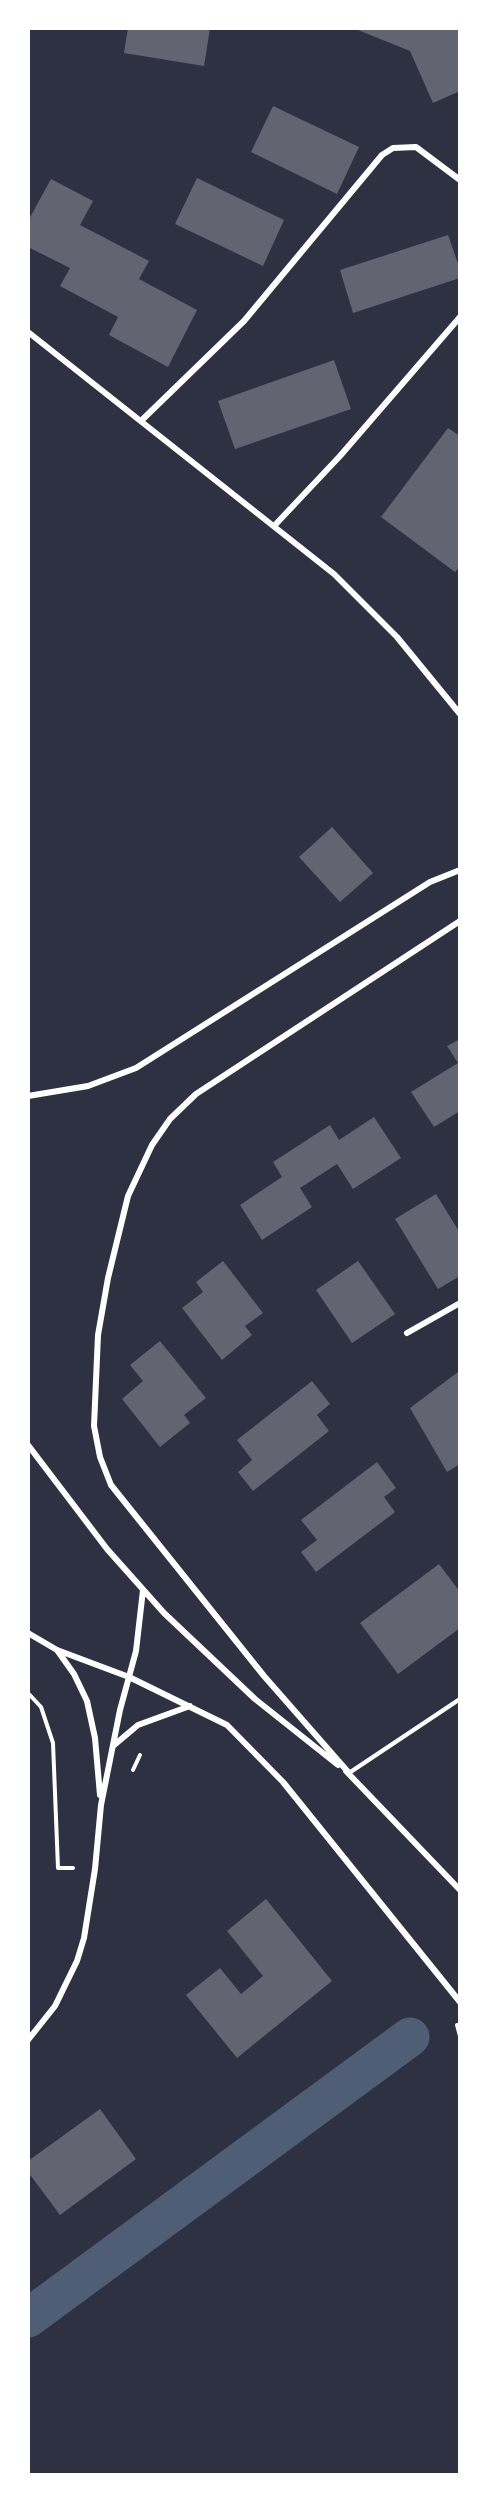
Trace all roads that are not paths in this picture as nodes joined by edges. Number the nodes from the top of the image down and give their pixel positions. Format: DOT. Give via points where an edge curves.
graph roads {
  1 [pos="459,180"];
  2 [pos="459,317"];
  3 [pos="28,332"];
  4 [pos="142,420"];
  5 [pos="275,525"];
  6 [pos="459,714"];
  7 [pos="459,870"];
  8 [pos="459,921"];
  9 [pos="28,1096"];
  10 [pos="459,1303"];
  11 [pos="407,1332"];
  12 [pos="28,1445"];
  13 [pos="143,1590"];
  14 [pos="28,1633"];
  15 [pos="57,1650"];
  16 [pos="129,1677"];
  17 [pos="459,1699"];
  18 [pos="190,1706"];
  19 [pos="112,1747"];
  20 [pos="349,1773"];
  21 [pos="101,1804"];
  22 [pos="459,1890"];
  23 [pos="459,2002"];
  24 [pos="28,2040"];
  1 -- 4 [label="street" via="416,147 393,148 382,155 244,321"];
  2 -- 5 [label="street"];
  3 -- 4 [label="street"];
  4 -- 5 [label="street"];
  5 -- 6 [label="street" via="362,600 423,666"];
  7 -- 9 [label="street" via="430,882 135,1068 88,1086"];
  8 -- 20 [label="street" via="196,1094 165,1125 143,1160 128,1196 98,1335 94,1426 102,1466 111,1485 264,1676"];
  10 -- 11 [label="street"];
  12 -- 13 [label="street" via="100,1542"];
  13 -- 16 [label="street" via="139,1637"];
  13 -- 20 [label="street" via="255,1699"];
  14 -- 15 [label="street"];
  15 -- 16 [label="street"];
  15 -- 21 [label="street" via="81,1686 92,1718"];
  16 -- 18 [label="street"];
  16 -- 19 [label="street"];
  17 -- 20 [label="lane"];
  18 -- 19 [label="street" via="138,1725"];
  18 -- 23 [label="street" via="226,1725 283,1782"];
  19 -- 21 [label="street"];
  20 -- 22 [label="street"];
  21 -- 24 [label="street" via="95,1869 77,1961 55,2006"];
}
